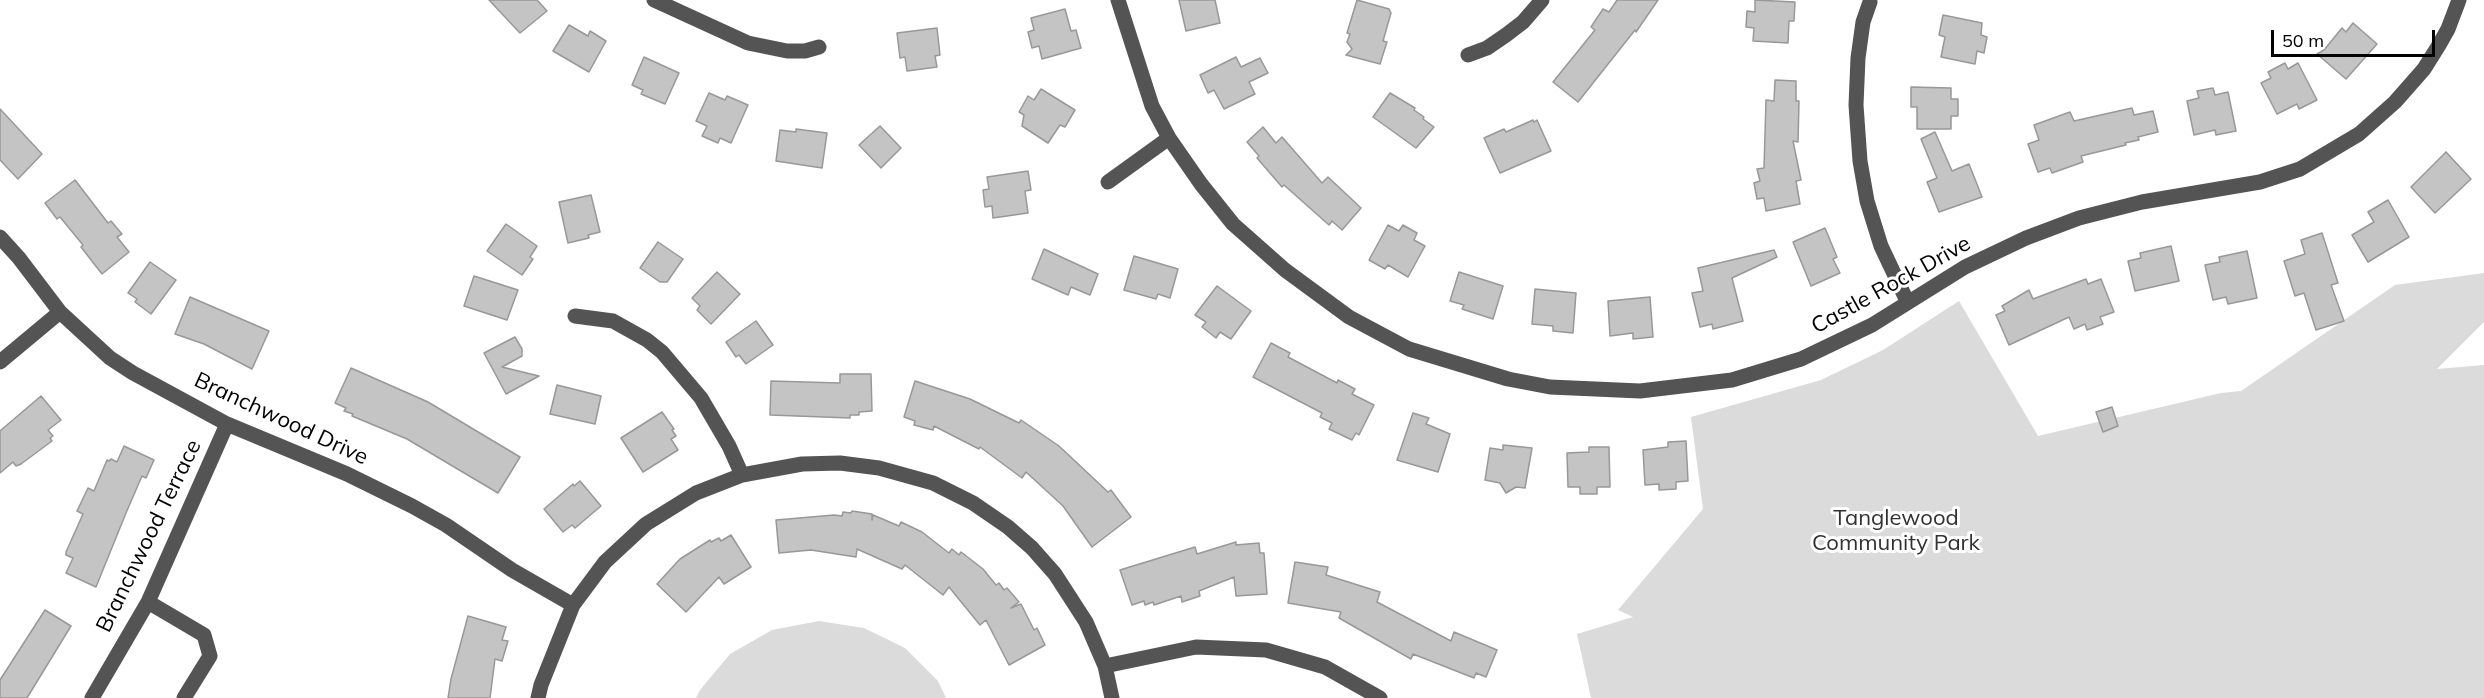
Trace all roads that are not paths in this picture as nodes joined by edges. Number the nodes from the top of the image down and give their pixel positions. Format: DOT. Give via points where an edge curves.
graph roads {
  1 [pos="654,0"];
  2 [pos="1118,0"];
  3 [pos="1542,0"];
  4 [pos="2459,0"];
  5 [pos="1870,2"];
  6 [pos="819,47"];
  7 [pos="1468,54"];
  8 [pos="1169,138"];
  9 [pos="1108,182"];
  10 [pos="0,237"];
  11 [pos="1907,301"];
  12 [pos="60,312"];
  13 [pos="575,316"];
  14 [pos="0,362"];
  15 [pos="227,424"];
  16 [pos="742,475"];
  17 [pos="148,602"];
  18 [pos="573,605"];
  19 [pos="1105,666"];
  20 [pos="92,698"];
  21 [pos="183,698"];
  22 [pos="538,698"];
  23 [pos="1112,698"];
  24 [pos="1380,698"];
  1 -- 6 [label="street" via="747,43 787,51"];
  2 -- 8 [label="street, Castle Rock Drive" via="1152,106"];
  3 -- 7 [label="street" via="1506,35 1487,48"];
  4 -- 11 [label="street, Castle Rock Drive" via="2444,37 2410,86 2360,134 2319,159 2260,182 2142,202 2079,218 1965,267"];
  5 -- 11 [label="street" via="1858,58 1860,161 1881,246"];
  8 -- 9 [label="street"];
  8 -- 11 [label="street, Castle Rock Drive" via="1233,224 1285,270 1349,317 1409,350 1508,379 1550,387 1640,391 1732,380 1839,343"];
  10 -- 12 [label="street, Branchwood Drive"];
  12 -- 14 [label="street"];
  12 -- 15 [label="street, Branchwood Drive" via="110,358"];
  13 -- 16 [label="street" via="613,321 662,352 701,398"];
  15 -- 17 [label="street, Branchwood Terrace"];
  15 -- 18 [label="street, Branchwood Drive" via="412,506"];
  16 -- 18 [label="street" via="696,493 646,524 605,561"];
  16 -- 19 [label="street" via="802,464 879,468 933,483 973,503 1008,527 1055,574 1086,622"];
  17 -- 20 [label="street, Branchwood Terrace"];
  17 -- 21 [label="street" via="204,635 210,656"];
  18 -- 22 [label="street"];
  19 -- 23 [label="street"];
  19 -- 24 [label="street" via="1196,647 1266,650 1325,667"];
}
